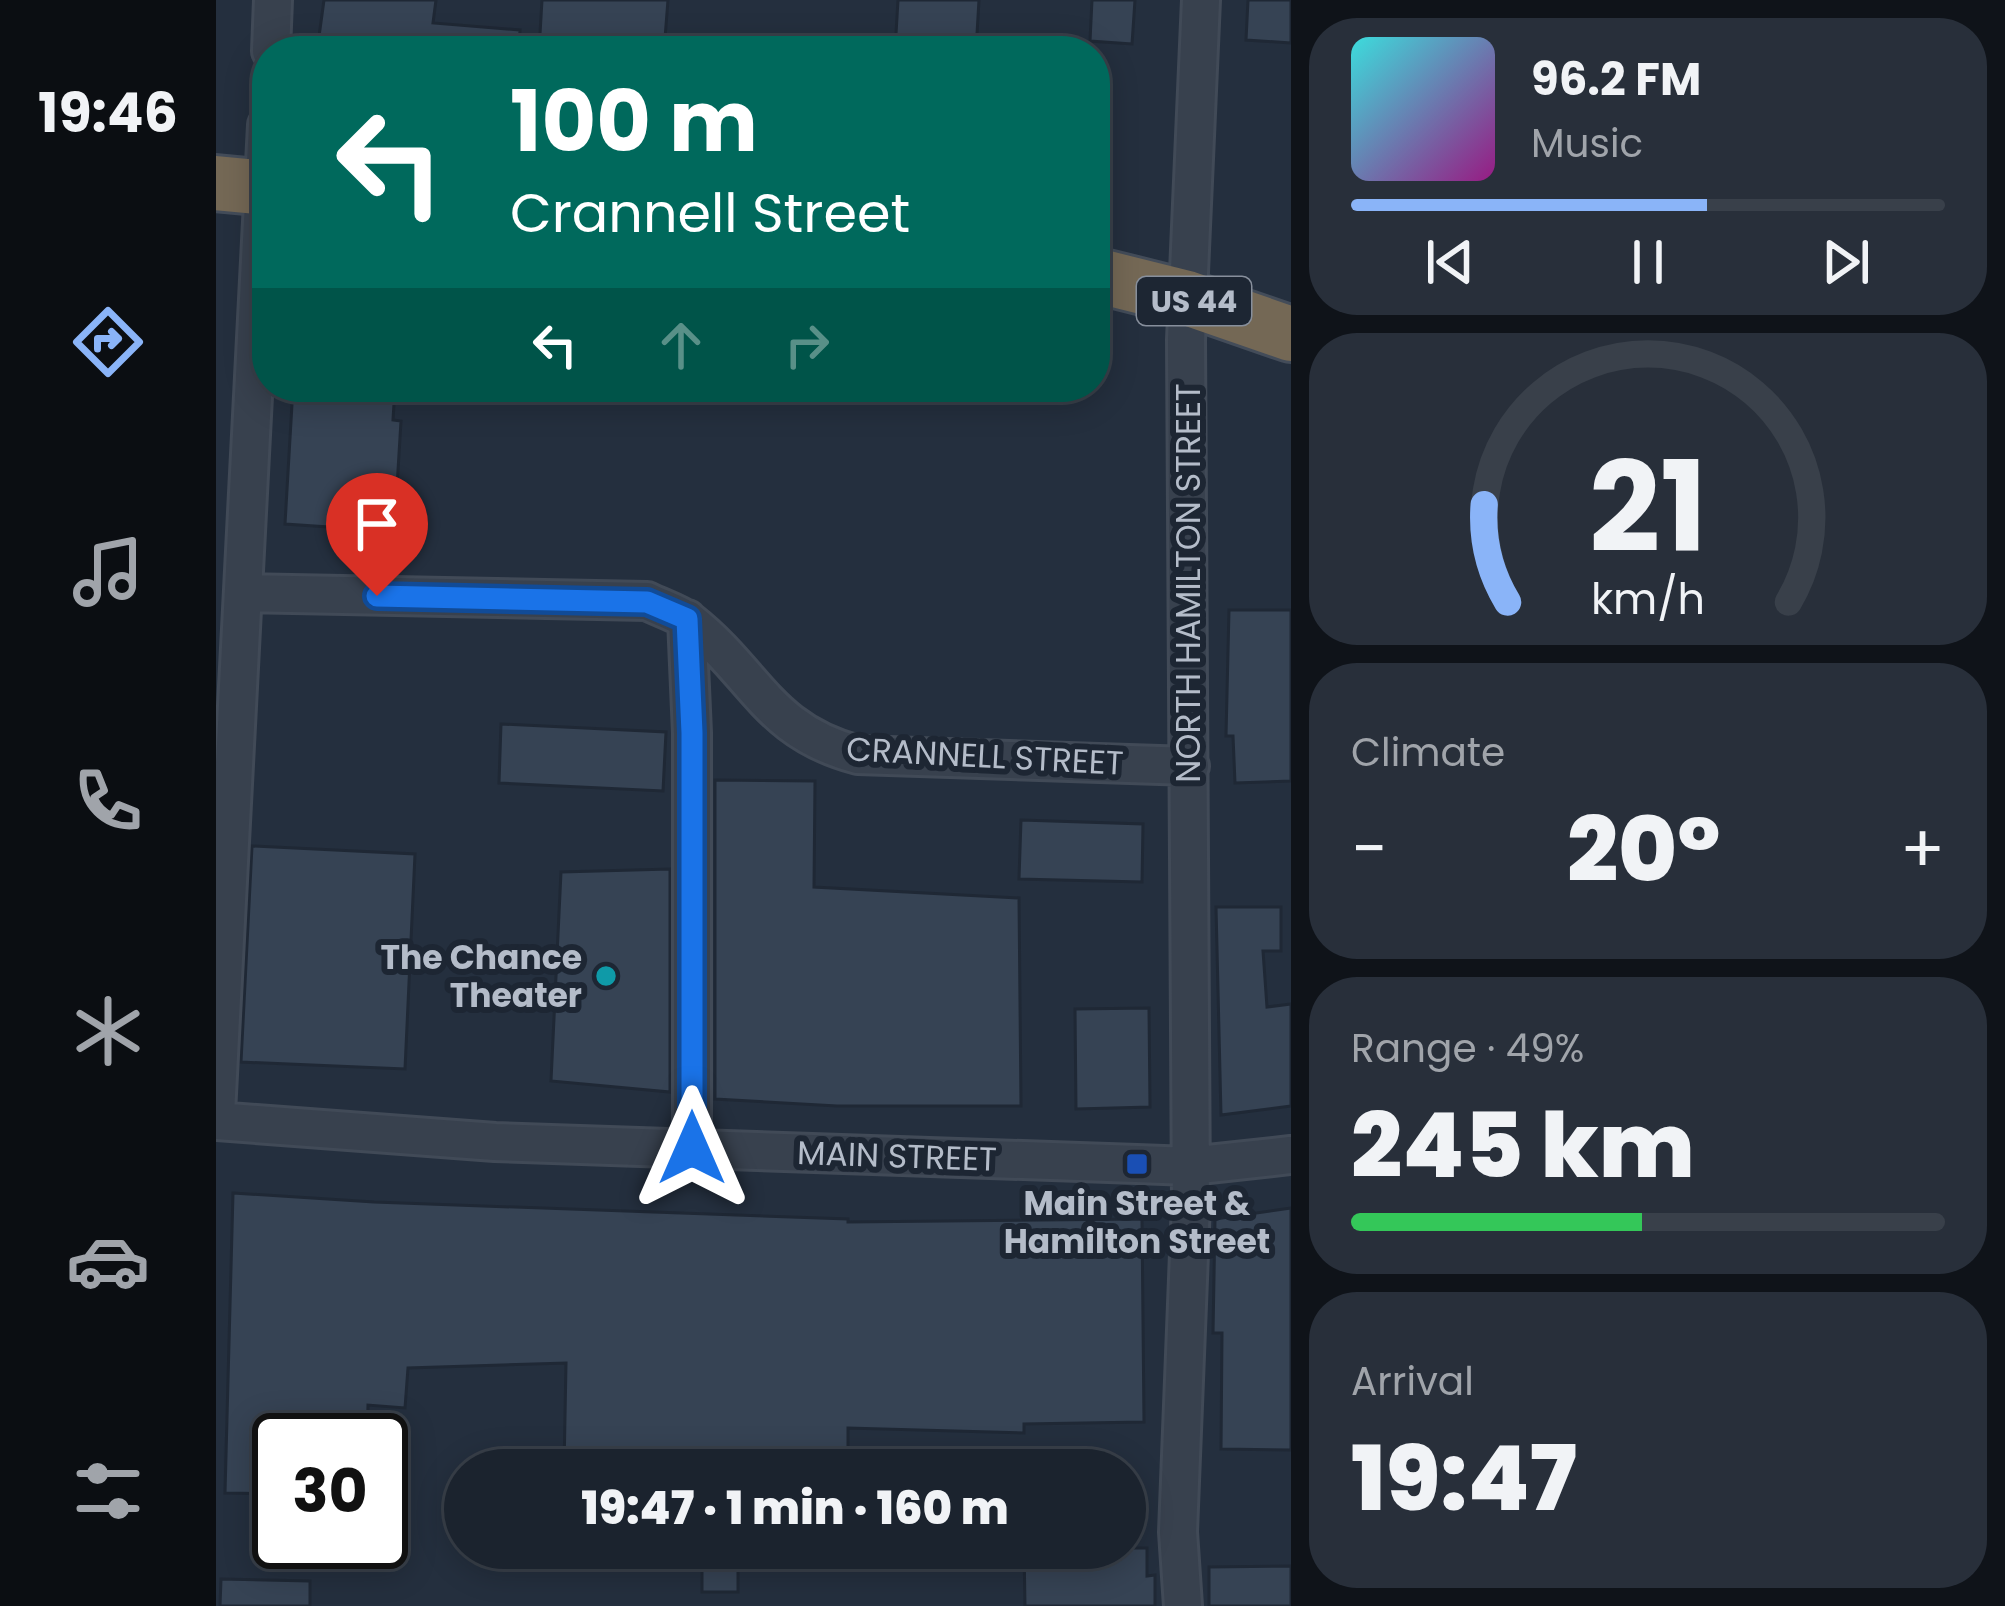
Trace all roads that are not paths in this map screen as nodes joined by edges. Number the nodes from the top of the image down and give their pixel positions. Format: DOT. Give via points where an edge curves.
graph roads {
  1 [pos="273,0"];
  2 [pos="1202,0"];
  3 [pos="272,36"];
  4 [pos="249,186"];
  5 [pos="1110,278"];
  6 [pos="1187,298"];
  7 [pos="1291,334"];
  8 [pos="243,593"];
  9 [pos="687,619"];
  10 [pos="1190,766"];
  11 [pos="216,1117"];
  12 [pos="692,1148"];
  13 [pos="1291,1155"];
  14 [pos="1190,1166"];
  15 [pos="1183,1606"];
  1 -- 3 [label="street"];
  2 -- 6 [label="street, NORTH HAMILTON STREET"];
  4 -- 8 [label="street"];
  5 -- 6 [label="highway, US 44"];
  6 -- 7 [label="highway, US 44"];
  6 -- 10 [label="street, NORTH HAMILTON STREET"];
  8 -- 9 [label="street, CRANNELL STREET" via="647,602"];
  8 -- 11 [label="street"];
  9 -- 10 [label="street, CRANNELL STREET" via="784,721 823,746 859,755"];
  9 -- 12 [label="street"];
  10 -- 14 [label="street, NORTH HAMILTON STREET"];
  11 -- 12 [label="street, MAIN STREET" via="495,1142"];
  12 -- 14 [label="street, MAIN STREET"];
  13 -- 14 [label="street, MAIN STREET"];
  14 -- 15 [label="street, NORTH HAMILTON STREET" via="1178,1532"];
}
